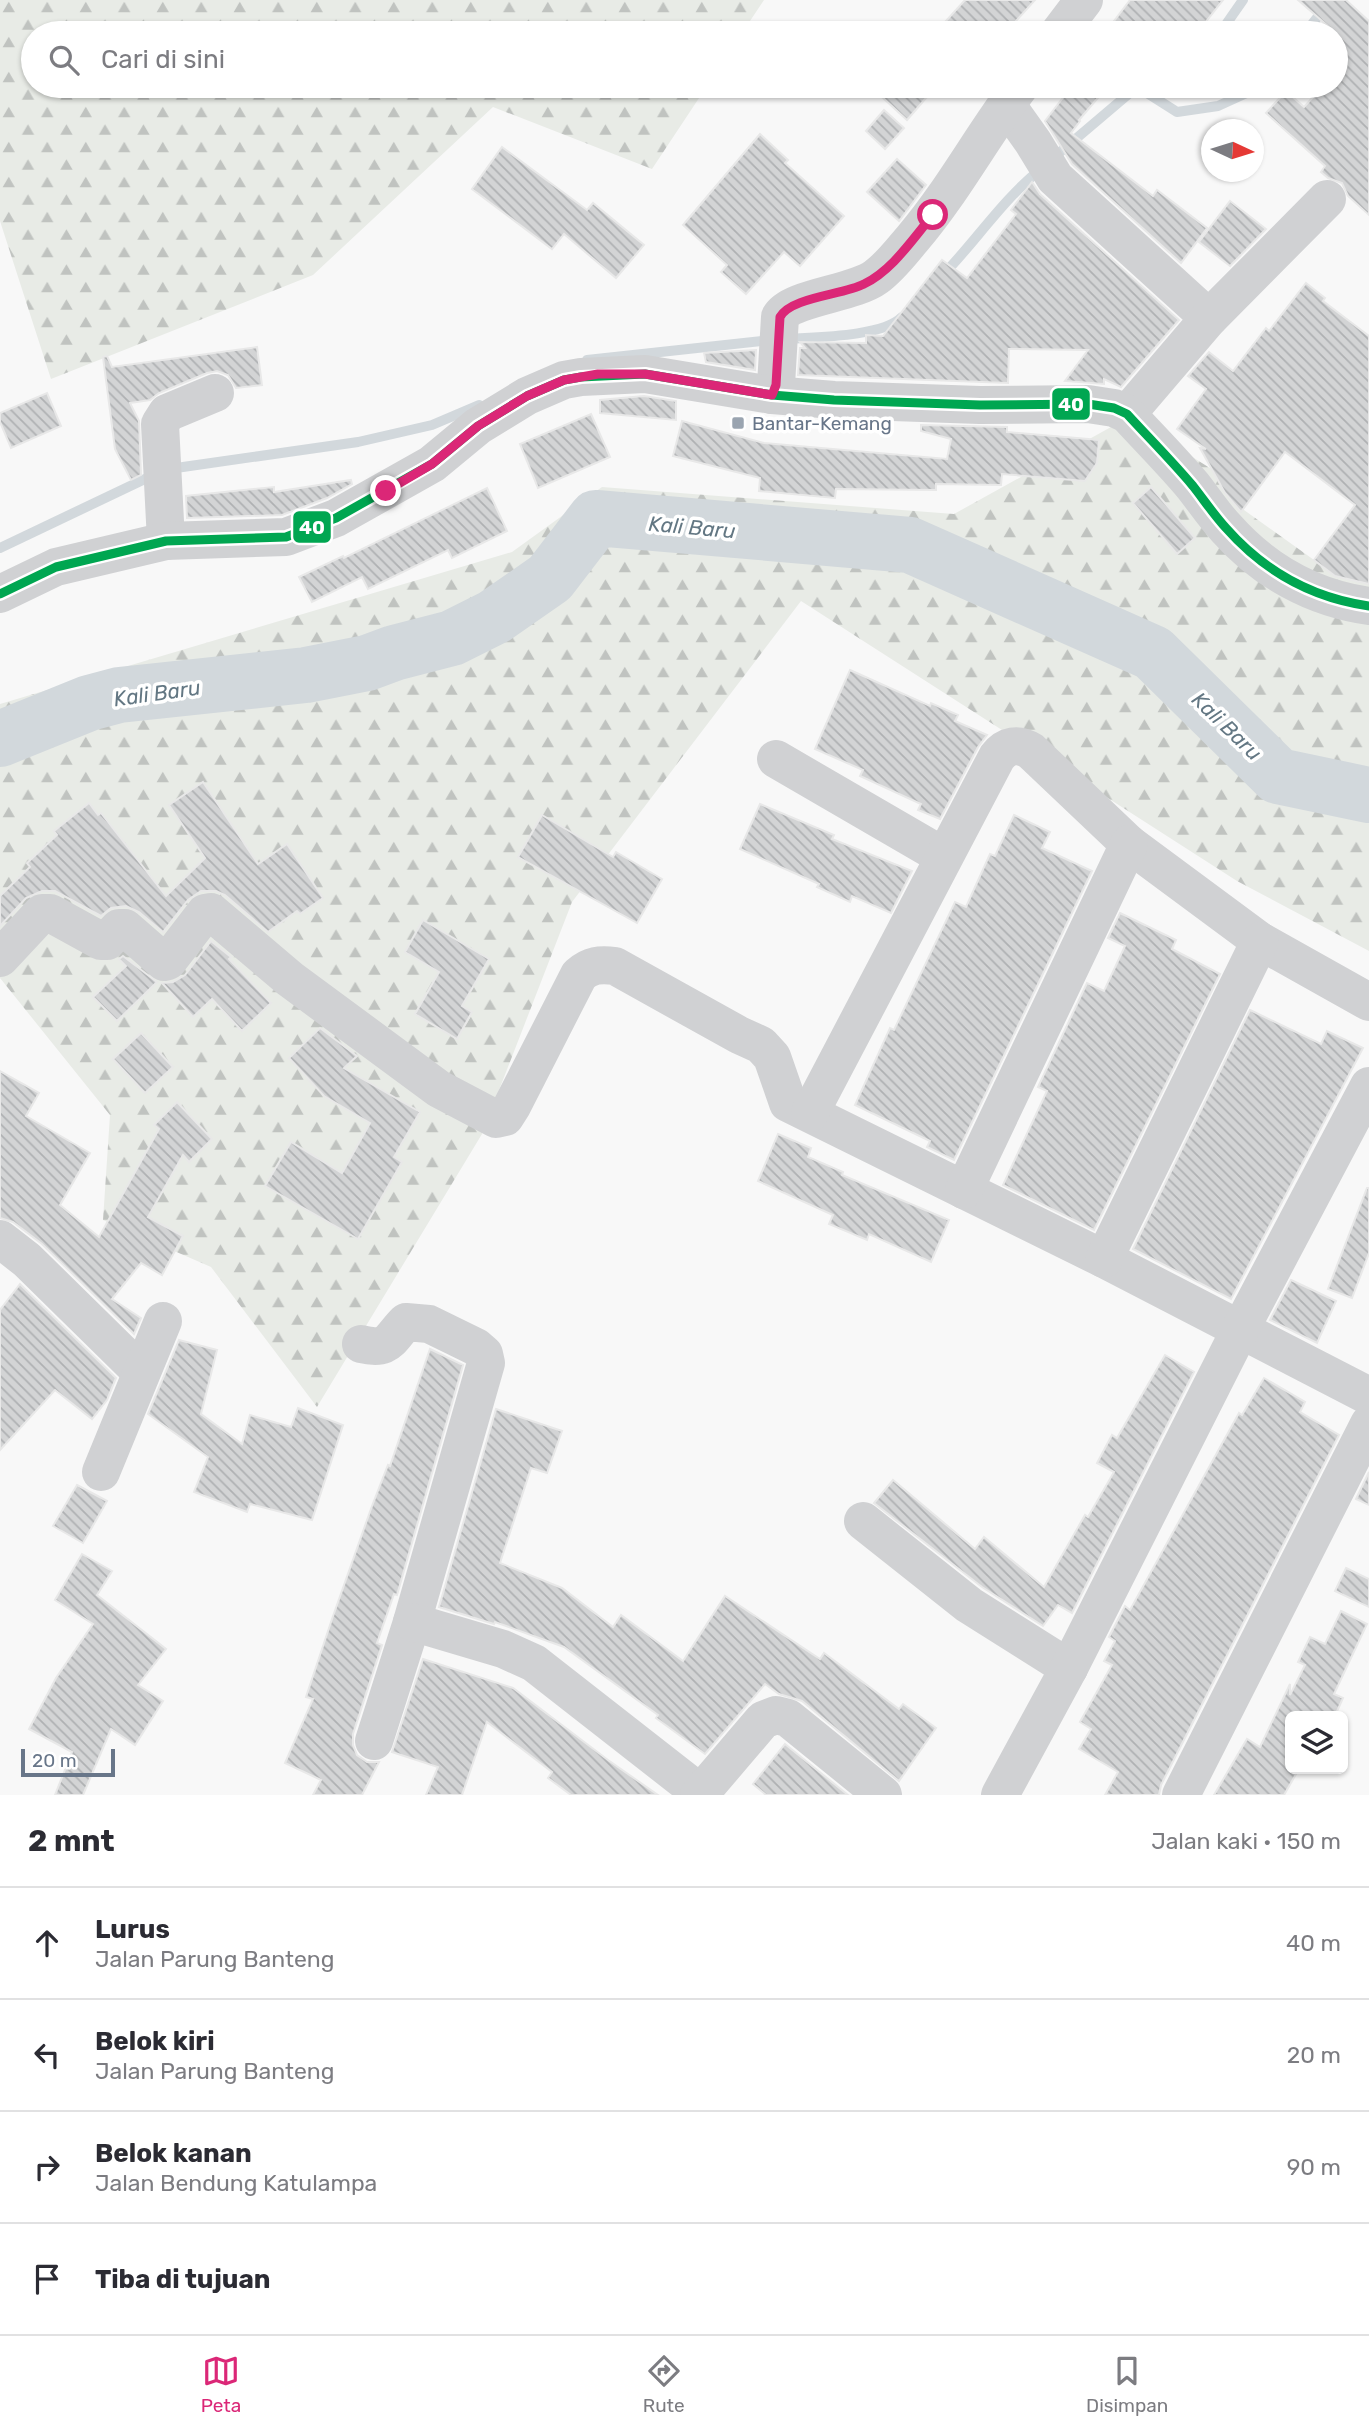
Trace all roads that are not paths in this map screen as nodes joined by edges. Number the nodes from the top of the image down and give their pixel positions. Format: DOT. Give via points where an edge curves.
graph roads {
  1 [pos="1084,0"];
  2 [pos="1068,21"];
  3 [pos="1011,98"];
  4 [pos="1014,98"];
  5 [pos="1327,199"];
  6 [pos="1209,318"];
  7 [pos="215,393"];
  8 [pos="772,395"];
  9 [pos="1128,414"];
  10 [pos="166,541"];
  11 [pos="0,594"];
  12 [pos="1369,606"];
  13 [pos="776,759"];
  14 [pos="1129,844"];
  15 [pos="943,856"];
  16 [pos="1259,941"];
  17 [pos="0,958"];
  18 [pos="1369,1002"];
  19 [pos="1369,1086"];
  20 [pos="810,1113"];
  21 [pos="964,1189"];
  22 [pos="0,1239"];
  23 [pos="1104,1259"];
  24 [pos="163,1321"];
  25 [pos="1241,1328"];
  26 [pos="361,1344"];
  27 [pos="141,1372"];
  28 [pos="1369,1396"];
  29 [pos="1369,1424"];
  30 [pos="101,1472"];
  31 [pos="863,1521"];
  32 [pos="412,1622"];
  33 [pos="1069,1668"];
  34 [pos="374,1741"];
  35 [pos="699,1794"];
  36 [pos="883,1795"];
  37 [pos="1000,1795"];
  38 [pos="1181,1795"];
  1 -- 2 [label="street"];
  3 -- 8 [label="street" via="933,215 877,276 787,308 779,333"];
  4 -- 6 [label="street" via="1055,178"];
  5 -- 6 [label="street"];
  6 -- 9 [label="street"];
  7 -- 10 [label="street" via="167,413 160,424"];
  8 -- 9 [label="street" via="980,405 1088,404"];
  8 -- 10 [label="street" via="645,374 564,380 508,407 432,464 336,518 286,537"];
  9 -- 12 [label="street" via="1227,530 1265,565 1308,591"];
  10 -- 11 [label="street" via="55,566"];
  13 -- 15 [label="street"];
  14 -- 15 [label="street" via="1031,751 1010,746 997,757"];
  14 -- 16 [label="street"];
  14 -- 21 [label="street"];
  15 -- 20 [label="street"];
  16 -- 18 [label="street"];
  16 -- 23 [label="street"];
  17 -- 20 [label="street" via="42,913 50,913 101,941 125,928 164,962 205,913 211,912 290,979 439,1089 496,1119 512,1106 579,975 602,964 761,1045 772,1057 788,1103"];
  19 -- 25 [label="street"];
  20 -- 21 [label="street"];
  21 -- 23 [label="street"];
  22 -- 27 [label="street"];
  23 -- 25 [label="street"];
  24 -- 27 [label="street"];
  25 -- 28 [label="street"];
  25 -- 33 [label="street"];
  26 -- 32 [label="street" via="387,1344 407,1322 423,1322 476,1347 485,1357"];
  27 -- 30 [label="street"];
  29 -- 38 [label="street"];
  31 -- 33 [label="street" via="969,1605"];
  32 -- 34 [label="street"];
  32 -- 35 [label="street" via="534,1663"];
  33 -- 37 [label="street"];
  35 -- 36 [label="street" via="763,1720 781,1715"];
}
